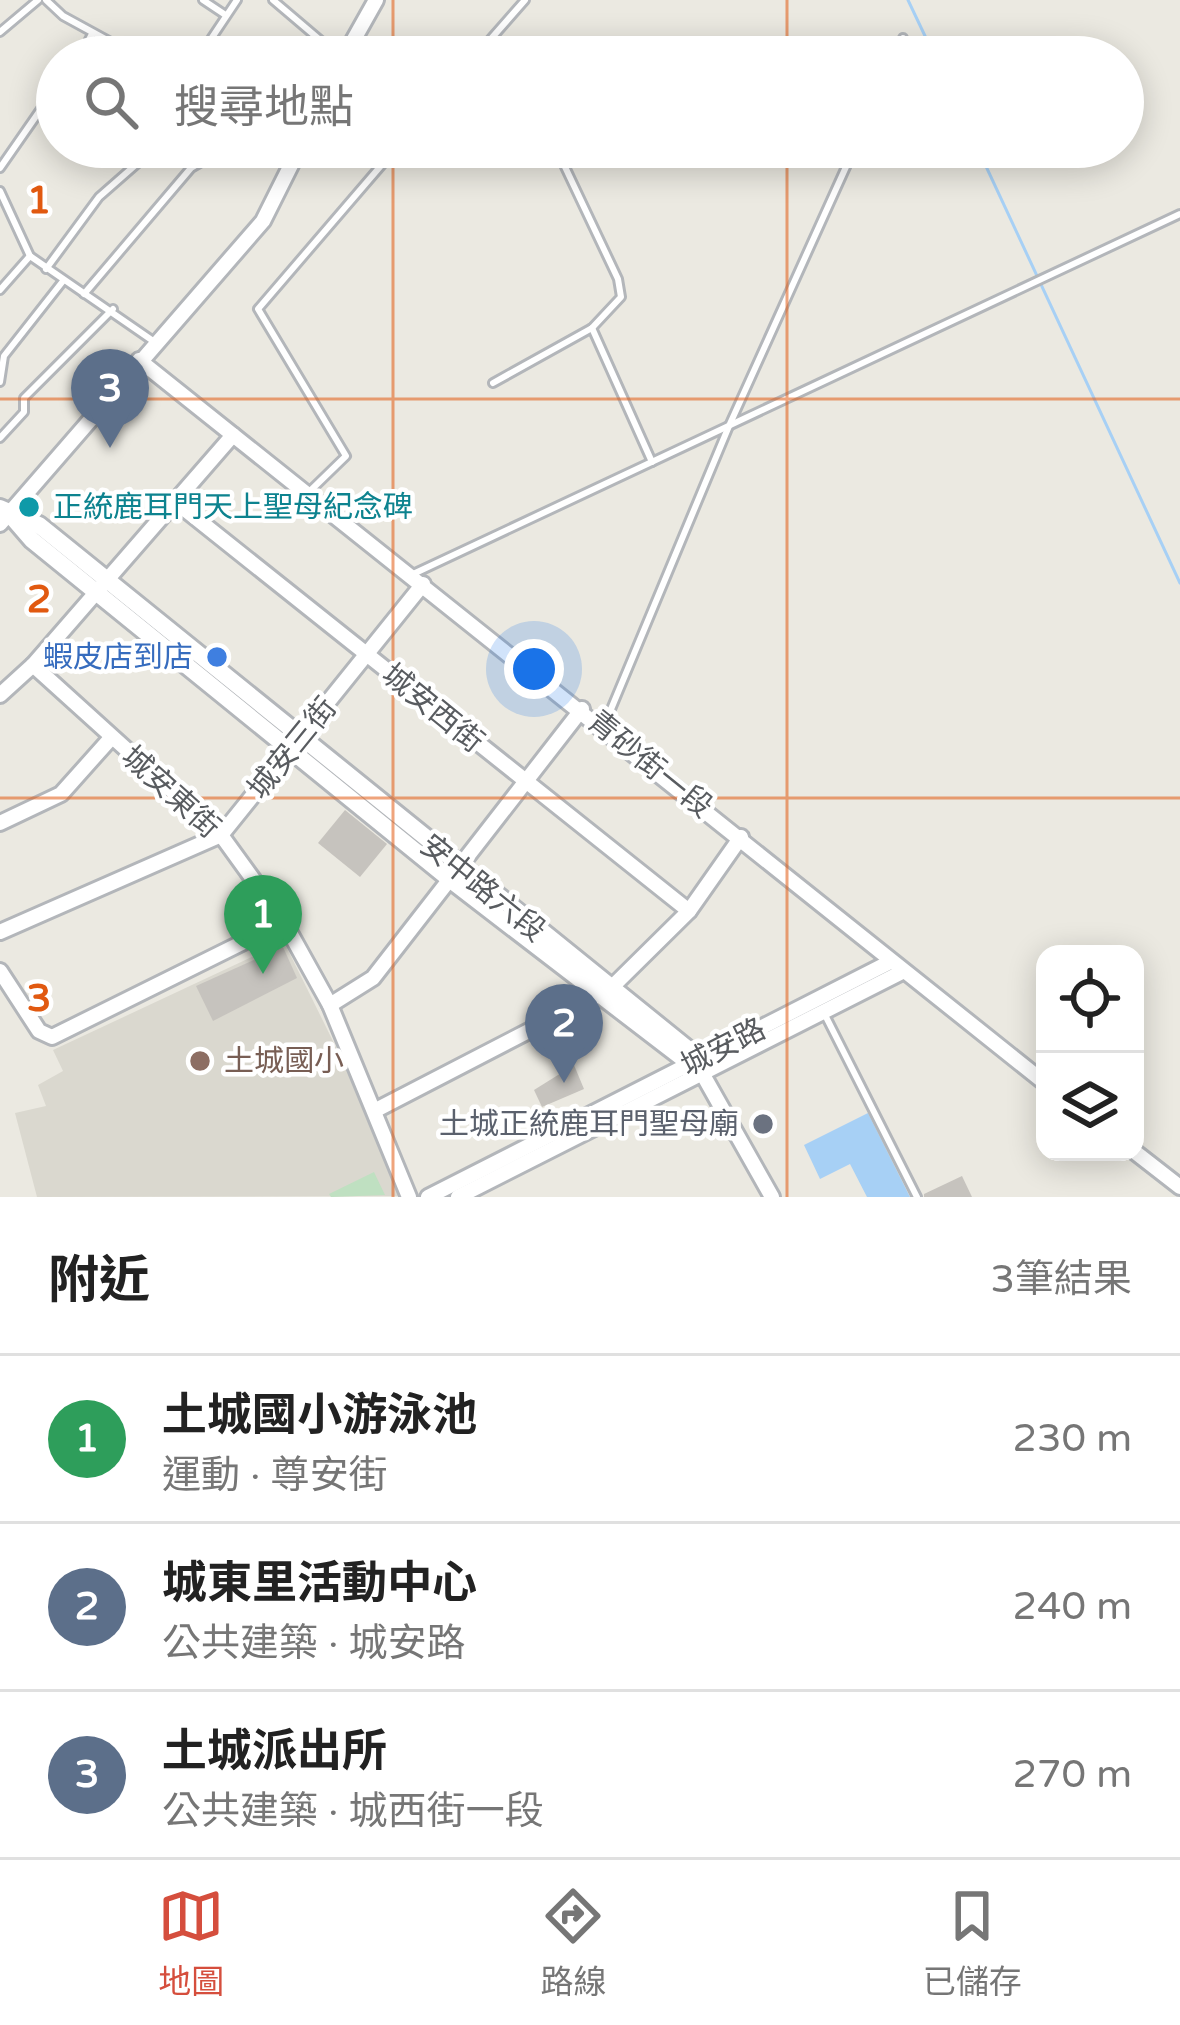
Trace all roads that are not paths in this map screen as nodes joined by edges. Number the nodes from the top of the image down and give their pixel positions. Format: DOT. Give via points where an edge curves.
graph roads {
  1 [pos="42,0"];
  2 [pos="203,0"];
  3 [pos="237,0"];
  4 [pos="273,0"];
  5 [pos="376,0"];
  6 [pos="525,0"];
  7 [pos="224,14"];
  8 [pos="0,32"];
  9 [pos="93,32"];
  10 [pos="91,36"];
  11 [pos="100,36"];
  12 [pos="211,36"];
  13 [pos="317,36"];
  14 [pos="355,36"];
  15 [pos="493,36"];
  16 [pos="36,116"];
  17 [pos="0,168"];
  18 [pos="132,168"];
  19 [pos="191,168"];
  20 [pos="290,168"];
  21 [pos="379,168"];
  22 [pos="566,168"];
  23 [pos="846,168"];
  24 [pos="0,191"];
  25 [pos="1180,214"];
  26 [pos="30,256"];
  27 [pos="46,269"];
  28 [pos="63,281"];
  29 [pos="0,290"];
  30 [pos="84,294"];
  31 [pos="113,309"];
  32 [pos="592,328"];
  33 [pos="156,343"];
  34 [pos="139,360"];
  35 [pos="0,382"];
  36 [pos="493,383"];
  37 [pos="729,426"];
  38 [pos="233,435"];
  39 [pos="0,438"];
  40 [pos="652,462"];
  41 [pos="310,492"];
  42 [pos="177,503"];
  43 [pos="3,515"];
  44 [pos="418,580"];
  45 [pos="99,583"];
  46 [pos="367,655"];
  47 [pos="33,664"];
  48 [pos="0,695"];
  49 [pos="582,709"];
  50 [pos="604,726"];
  51 [pos="111,738"];
  52 [pos="295,744"];
  53 [pos="526,783"];
  54 [pos="0,824"];
  55 [pos="220,835"];
  56 [pos="741,837"];
  57 [pos="456,875"];
  58 [pos="689,910"];
  59 [pos="284,922"];
  60 [pos="0,932"];
  61 [pos="896,967"];
  62 [pos="0,971"];
  63 [pos="604,992"];
  64 [pos="330,1005"];
  65 [pos="824,1011"];
  66 [pos="696,1065"];
  67 [pos="1036,1075"];
  68 [pos="376,1110"];
  69 [pos="1144,1159"];
  70 [pos="1180,1187"];
  71 [pos="409,1197"];
  72 [pos="428,1197"];
  73 [pos="458,1197"];
  74 [pos="772,1197"];
  75 [pos="917,1197"];
  1 -- 8 [label="lane"];
  1 -- 9 [label="lane"];
  2 -- 7 [label="lane"];
  3 -- 7 [label="lane"];
  4 -- 13 [label="lane"];
  5 -- 14 [label="street"];
  6 -- 15 [label="lane"];
  7 -- 12 [label="lane"];
  9 -- 10 [label="lane"];
  9 -- 11 [label="lane"];
  16 -- 17 [label="lane"];
  18 -- 27 [label="lane" via="99,197"];
  19 -- 30 [label="lane"];
  20 -- 33 [label="street" via="263,221"];
  21 -- 41 [label="lane" via="258,309 346,456"];
  22 -- 32 [label="lane" via="621,297"];
  23 -- 37 [label="lane"];
  24 -- 26 [label="lane"];
  25 -- 37 [label="lane"];
  26 -- 27 [label="lane"];
  26 -- 29 [label="lane"];
  27 -- 28 [label="lane"];
  28 -- 30 [label="lane"];
  28 -- 35 [label="lane" via="4,356"];
  30 -- 31 [label="lane"];
  31 -- 33 [label="lane"];
  31 -- 39 [label="lane" via="24,398 24,412"];
  32 -- 36 [label="lane"];
  32 -- 40 [label="lane"];
  33 -- 34 [label="street"];
  34 -- 38 [label="street, 青砂街一段"];
  34 -- 43 [label="street"];
  37 -- 40 [label="lane"];
  37 -- 50 [label="lane"];
  38 -- 41 [label="street, 青砂街一段"];
  38 -- 42 [label="street"];
  40 -- 44 [label="lane"];
  41 -- 44 [label="street, 青砂街一段"];
  42 -- 45 [label="street"];
  42 -- 46 [label="street, 城安西街"];
  43 -- 45 [label="street, 安中路六段" via="40,525"];
  44 -- 46 [label="street, 城安三街"];
  44 -- 49 [label="street, 青砂街一段"];
  45 -- 47 [label="street"];
  45 -- 52 [label="street, 安中路六段"];
  46 -- 52 [label="street, 城安三街"];
  46 -- 53 [label="street, 城安西街"];
  47 -- 48 [label="street"];
  47 -- 51 [label="street, 城安東街"];
  49 -- 50 [label="street, 青砂街一段"];
  49 -- 53 [label="street"];
  50 -- 56 [label="street, 青砂街一段"];
  51 -- 54 [label="street" via="61,794"];
  51 -- 55 [label="street, 城安東街"];
  52 -- 55 [label="street, 城安三街"];
  52 -- 57 [label="street, 安中路六段"];
  53 -- 57 [label="street"];
  53 -- 58 [label="street, 城安西街"];
  55 -- 59 [label="street, 城安東街"];
  55 -- 60 [label="street, 城安三街"];
  56 -- 58 [label="street"];
  56 -- 61 [label="street, 青砂街一段"];
  57 -- 63 [label="street, 安中路六段"];
  57 -- 64 [label="street" via="373,978"];
  58 -- 63 [label="street"];
  59 -- 62 [label="street" via="52,1037 39,1031"];
  59 -- 64 [label="street, 城安東街"];
  61 -- 65 [label="street, 城安路"];
  61 -- 66 [label="street, 城安路"];
  61 -- 67 [label="street, 青砂街一段"];
  63 -- 66 [label="street, 安中路六段"];
  63 -- 68 [label="street"];
  64 -- 68 [label="street, 城安東街"];
  65 -- 66 [label="street, 城安路"];
  65 -- 75 [label="lane"];
  66 -- 72 [label="street, 城安路"];
  66 -- 73 [label="street, 城安路"];
  66 -- 74 [label="street"];
  68 -- 71 [label="street, 城安東街"];
  69 -- 70 [label="street"];
}
